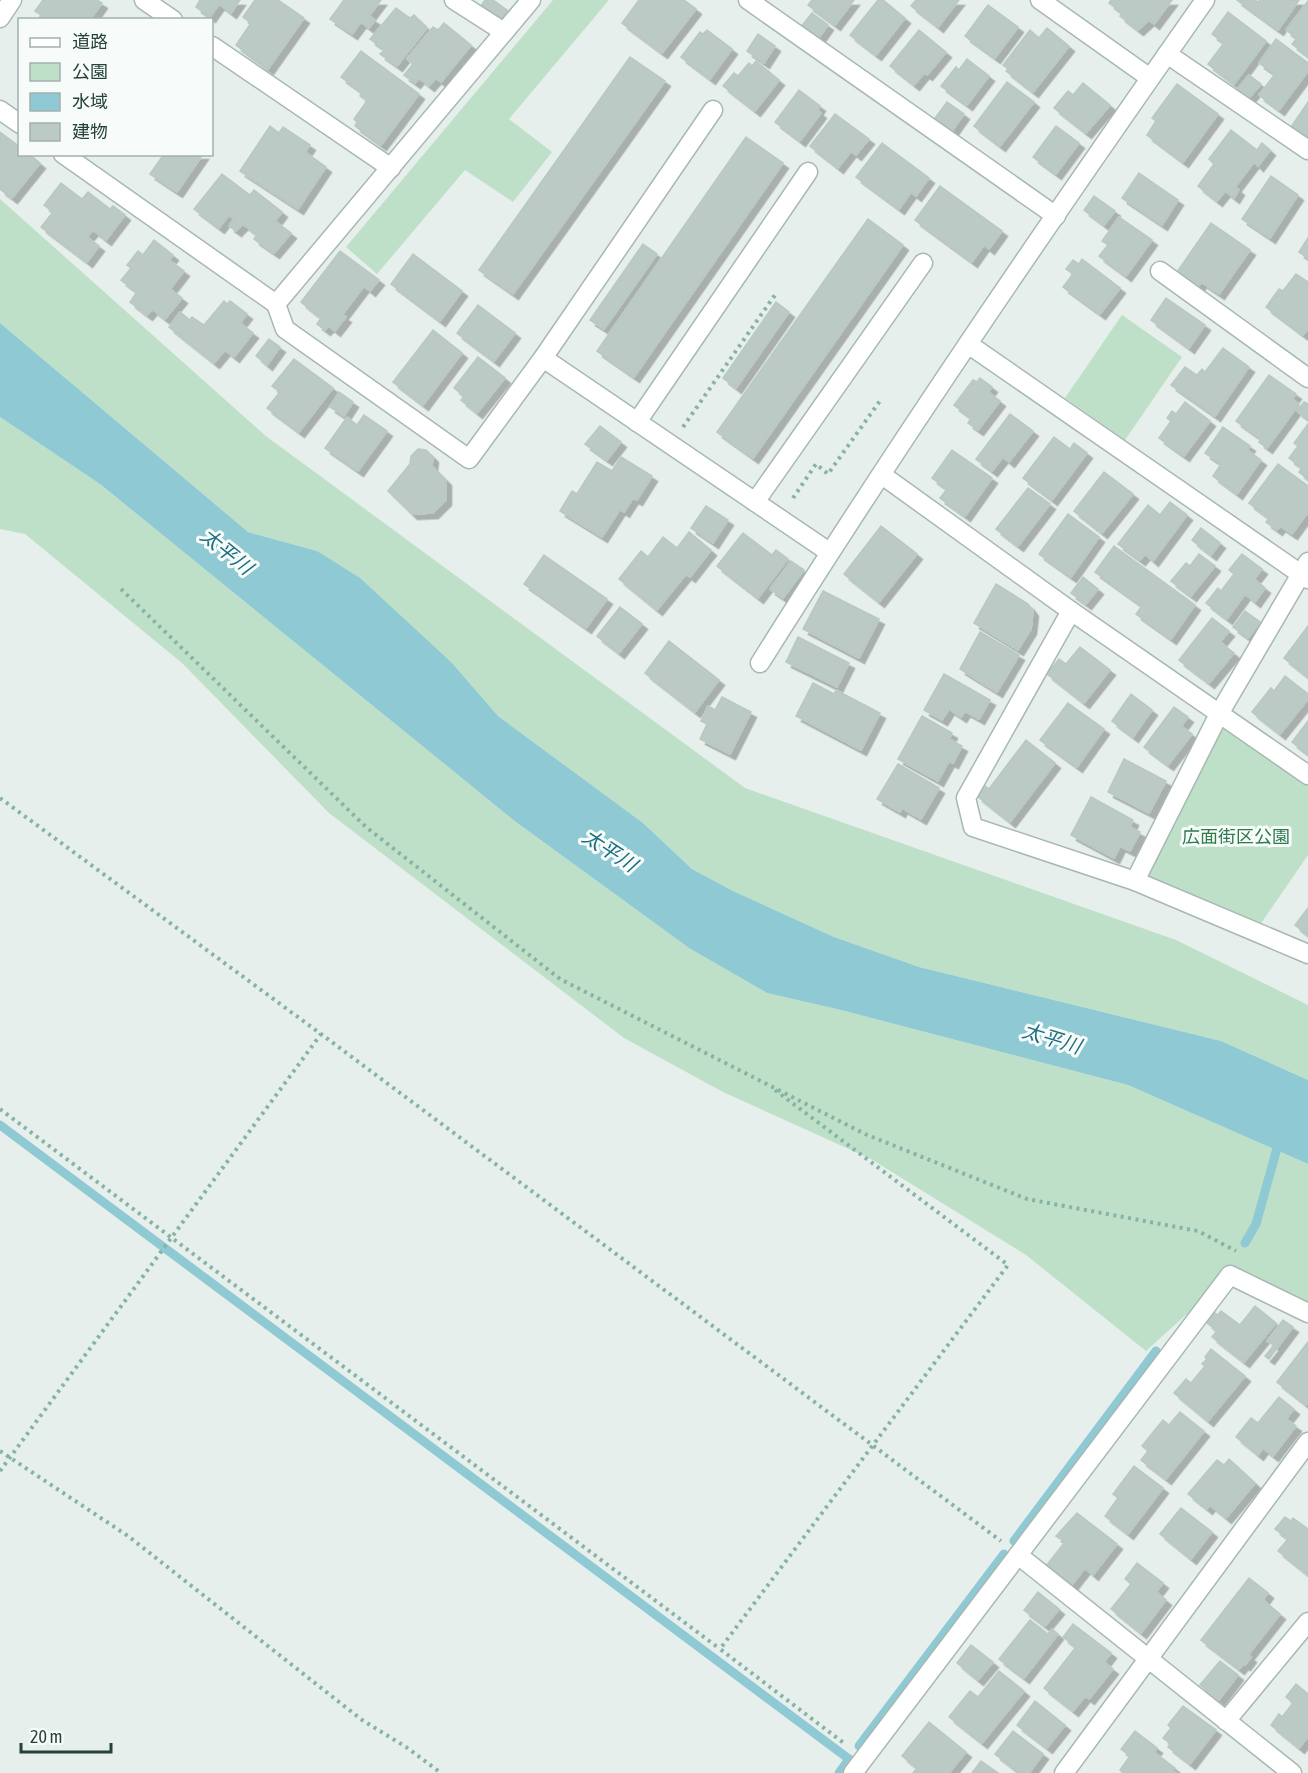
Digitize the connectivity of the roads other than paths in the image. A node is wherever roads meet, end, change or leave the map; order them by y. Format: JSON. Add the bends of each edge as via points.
{"nodes":[{"id":1,"x":12,"y":0,"type":"edge"},
{"id":2,"x":144,"y":0,"type":"edge"},
{"id":3,"x":454,"y":0,"type":"edge"},
{"id":4,"x":531,"y":0,"type":"edge"},
{"id":5,"x":748,"y":0,"type":"edge"},
{"id":6,"x":1040,"y":0,"type":"edge"},
{"id":7,"x":1205,"y":0,"type":"edge"},
{"id":8,"x":0,"y":18,"type":"edge"},
{"id":9,"x":169,"y":18,"type":"edge"},
{"id":10,"x":504,"y":32,"type":"junction"},
{"id":11,"x":213,"y":47,"type":"edge"},
{"id":12,"x":1167,"y":54,"type":"junction"},
{"id":13,"x":1150,"y":78,"type":"junction"},
{"id":14,"x":0,"y":110,"type":"edge"},
{"id":15,"x":712,"y":110,"type":"dead end"},
{"id":16,"x":18,"y":123,"type":"edge"},
{"id":17,"x":1308,"y":150,"type":"edge"},
{"id":18,"x":66,"y":156,"type":"edge"},
{"id":19,"x":391,"y":168,"type":"junction"},
{"id":20,"x":808,"y":172,"type":"dead end"},
{"id":21,"x":1056,"y":216,"type":"junction"},
{"id":22,"x":923,"y":263,"type":"dead end"},
{"id":23,"x":1160,"y":271,"type":"dead end"},
{"id":24,"x":276,"y":304,"type":"junction"},
{"id":25,"x":968,"y":344,"type":"junction"},
{"id":26,"x":543,"y":358,"type":"junction"},
{"id":27,"x":1308,"y":378,"type":"edge"},
{"id":28,"x":637,"y":422,"type":"junction"},
{"id":29,"x":882,"y":475,"type":"junction"},
{"id":30,"x":755,"y":502,"type":"junction"},
{"id":31,"x":829,"y":552,"type":"junction"},
{"id":32,"x":1306,"y":572,"type":"edge"},
{"id":33,"x":1071,"y":611,"type":"junction"},
{"id":34,"x":760,"y":663,"type":"dead end"},
{"id":35,"x":1219,"y":714,"type":"junction"},
{"id":36,"x":1308,"y":775,"type":"edge"},
{"id":37,"x":1135,"y":882,"type":"junction"},
{"id":38,"x":1308,"y":954,"type":"edge"},
{"id":39,"x":1308,"y":1313,"type":"edge"},
{"id":40,"x":1308,"y":1442,"type":"edge"},
{"id":41,"x":1018,"y":1555,"type":"junction"},
{"id":42,"x":1308,"y":1622,"type":"edge"},
{"id":43,"x":1147,"y":1658,"type":"junction"},
{"id":44,"x":1226,"y":1720,"type":"junction"},
{"id":45,"x":856,"y":1769,"type":"edge"},
{"id":46,"x":1064,"y":1773,"type":"edge"},
{"id":47,"x":1292,"y":1773,"type":"edge"}],
"edges":[{"from":1,"to":8,"type":"street"},
{"from":2,"to":9,"type":"street"},
{"from":3,"to":10,"type":"street"},
{"from":4,"to":10,"type":"street"},
{"from":5,"to":21,"type":"street"},
{"from":6,"to":13,"type":"street"},
{"from":7,"to":12,"type":"street"},
{"from":10,"to":19,"type":"street"},
{"from":11,"to":19,"type":"street"},
{"from":12,"to":13,"type":"street"},
{"from":12,"to":17,"type":"street"},
{"from":13,"to":21,"type":"street"},
{"from":14,"to":16,"type":"street"},
{"from":15,"to":26,"type":"street"},
{"from":18,"to":24,"type":"street"},
{"from":19,"to":24,"type":"street"},
{"from":20,"to":28,"type":"street"},
{"from":21,"to":25,"type":"street"},
{"from":22,"to":30,"type":"street"},
{"from":23,"to":27,"type":"street"},
{"from":24,"to":26,"type":"street","via":[[285,329],[469,459]]},
{"from":25,"to":29,"type":"street"},
{"from":25,"to":32,"type":"street"},
{"from":26,"to":28,"type":"street"},
{"from":28,"to":30,"type":"street"},
{"from":29,"to":31,"type":"street"},
{"from":29,"to":33,"type":"street"},
{"from":30,"to":31,"type":"street"},
{"from":31,"to":34,"type":"street"},
{"from":32,"to":35,"type":"street"},
{"from":33,"to":35,"type":"street"},
{"from":33,"to":37,"type":"street","via":[[966,798],[973,827]]},
{"from":35,"to":36,"type":"street"},
{"from":35,"to":37,"type":"street"},
{"from":37,"to":38,"type":"street"},
{"from":39,"to":41,"type":"street","via":[[1230,1275]]},
{"from":40,"to":43,"type":"street"},
{"from":41,"to":43,"type":"street"},
{"from":41,"to":45,"type":"street"},
{"from":42,"to":44,"type":"street"},
{"from":43,"to":44,"type":"street"},
{"from":43,"to":46,"type":"street"},
{"from":44,"to":47,"type":"street"}]}
